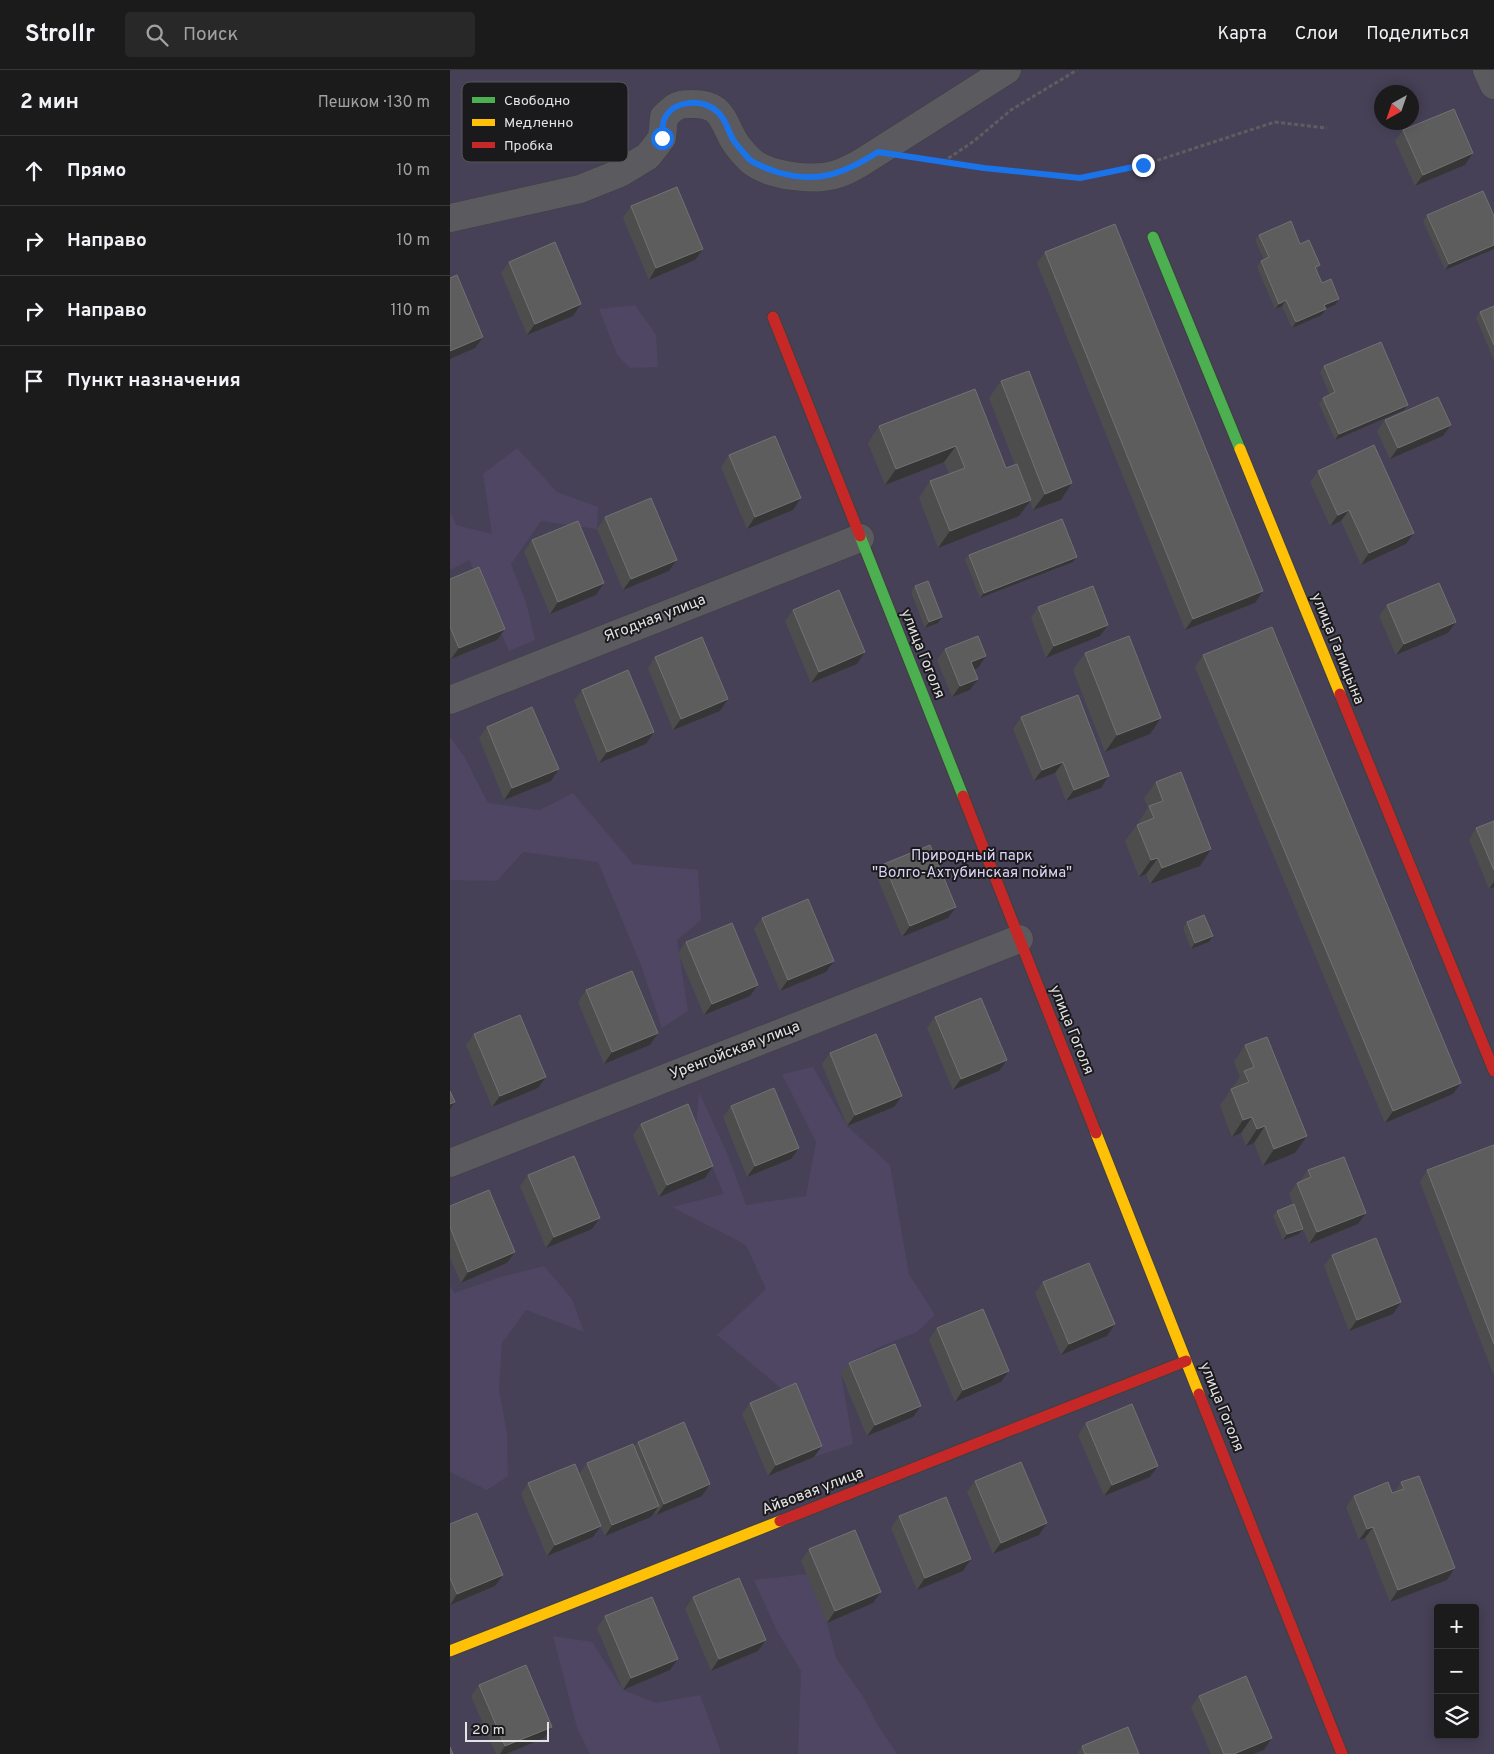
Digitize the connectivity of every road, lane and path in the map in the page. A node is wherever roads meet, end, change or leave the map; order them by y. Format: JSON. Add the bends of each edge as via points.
{"nodes":[{"id":1,"x":1007,"y":70,"type":"edge"},
{"id":2,"x":1077,"y":70,"type":"edge"},
{"id":3,"x":1487,"y":70,"type":"edge"},
{"id":4,"x":1494,"y":85,"type":"edge"},
{"id":5,"x":1327,"y":128,"type":"dead end"},
{"id":6,"x":878,"y":152,"type":"junction"},
{"id":7,"x":943,"y":162,"type":"junction"},
{"id":8,"x":450,"y":218,"type":"edge"},
{"id":9,"x":1153,"y":237,"type":"dead end"},
{"id":10,"x":773,"y":317,"type":"dead end"},
{"id":11,"x":860,"y":538,"type":"junction"},
{"id":12,"x":450,"y":700,"type":"edge"},
{"id":13,"x":1019,"y":939,"type":"junction"},
{"id":14,"x":1494,"y":1072,"type":"edge"},
{"id":15,"x":450,"y":1163,"type":"edge"},
{"id":16,"x":1186,"y":1361,"type":"junction"},
{"id":17,"x":450,"y":1651,"type":"edge"},
{"id":18,"x":1342,"y":1754,"type":"edge"}],
"edges":[{"from":1,"to":6,"type":"street"},
{"from":2,"to":7,"type":"path","via":[[1010,110]]},
{"from":3,"to":4,"type":"street"},
{"from":5,"to":7,"type":"path","via":[[1275,122],[1143,165],[1080,178]]},
{"from":6,"to":7,"type":"path"},
{"from":6,"to":8,"type":"street","via":[[834,175],[813,178],[787,175],[751,160],[714,109],[704,103],[679,104],[664,117],[662,138],[648,156],[620,173],[580,189]]},
{"from":9,"to":14,"type":"street","name":"улица Галицына"},
{"from":10,"to":11,"type":"street","name":"улица Гоголя"},
{"from":11,"to":12,"type":"street","name":"Ягодная улица"},
{"from":11,"to":13,"type":"street","name":"улица Гоголя"},
{"from":13,"to":15,"type":"street","name":"Уренгойская улица"},
{"from":13,"to":16,"type":"street","name":"улица Гоголя"},
{"from":16,"to":17,"type":"street","name":"Айвовая улица"},
{"from":16,"to":18,"type":"street","name":"улица Гоголя"}]}
